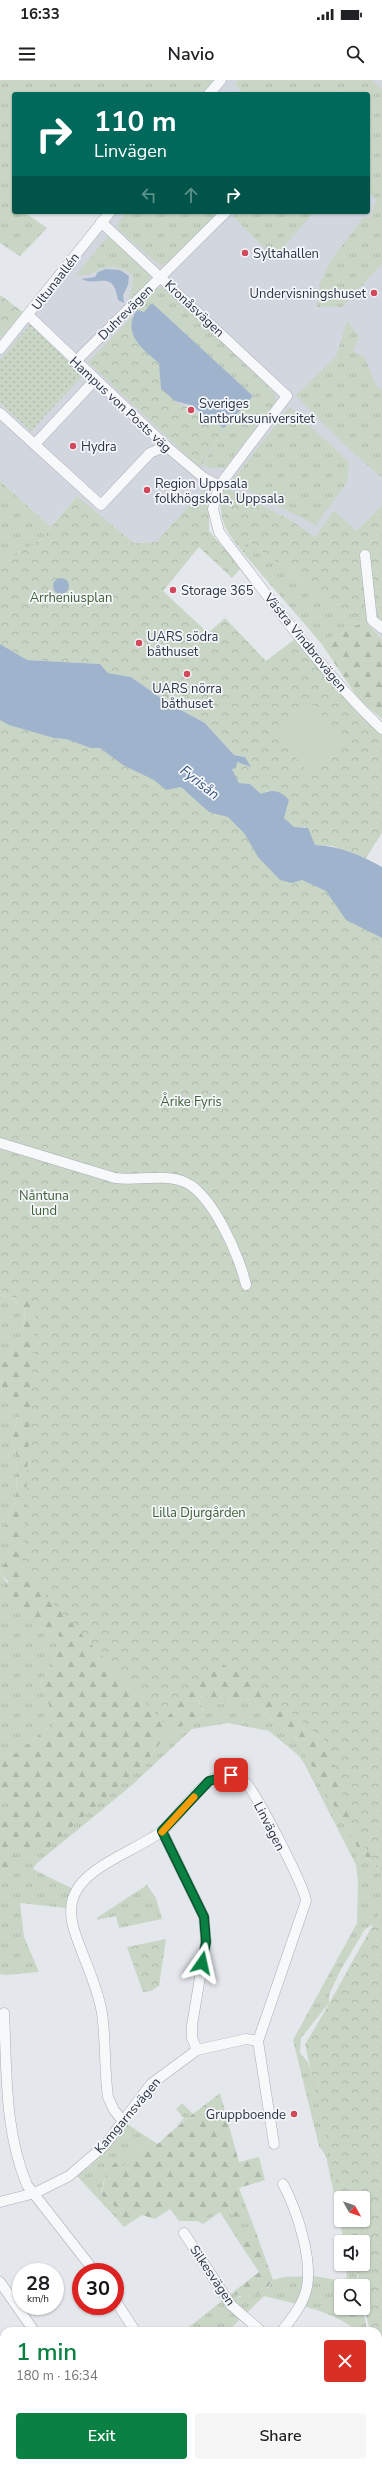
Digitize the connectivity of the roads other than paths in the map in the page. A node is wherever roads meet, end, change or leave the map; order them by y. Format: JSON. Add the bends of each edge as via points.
{"nodes":[{"id":1,"x":220,"y":80,"type":"edge"},
{"id":2,"x":211,"y":92,"type":"edge"},
{"id":3,"x":108,"y":214,"type":"edge"},
{"id":4,"x":224,"y":214,"type":"edge"},
{"id":5,"x":101,"y":222,"type":"junction"},
{"id":6,"x":161,"y":277,"type":"junction"},
{"id":7,"x":28,"y":315,"type":"junction"},
{"id":8,"x":0,"y":348,"type":"edge"},
{"id":9,"x":75,"y":362,"type":"junction"},
{"id":10,"x":95,"y":380,"type":"junction"},
{"id":11,"x":0,"y":413,"type":"edge"},
{"id":12,"x":35,"y":444,"type":"junction"},
{"id":13,"x":166,"y":446,"type":"junction"},
{"id":14,"x":219,"y":486,"type":"junction"},
{"id":15,"x":365,"y":555,"type":"dead end"},
{"id":16,"x":382,"y":628,"type":"edge"},
{"id":17,"x":382,"y":728,"type":"edge"},
{"id":18,"x":0,"y":1143,"type":"edge"},
{"id":19,"x":246,"y":1285,"type":"dead end"},
{"id":20,"x":162,"y":1831,"type":"junction"},
{"id":21,"x":4,"y":2012,"type":"dead end"},
{"id":22,"x":258,"y":2041,"type":"junction"},
{"id":23,"x":197,"y":2050,"type":"junction"},
{"id":24,"x":122,"y":2120,"type":"junction"},
{"id":25,"x":274,"y":2144,"type":"dead end"},
{"id":26,"x":283,"y":2184,"type":"dead end"},
{"id":27,"x":36,"y":2193,"type":"junction"},
{"id":28,"x":0,"y":2202,"type":"edge"},
{"id":29,"x":184,"y":2233,"type":"dead end"},
{"id":30,"x":88,"y":2263,"type":"edge"},
{"id":31,"x":0,"y":2282,"type":"edge"},
{"id":32,"x":124,"y":2314,"type":"edge"},
{"id":33,"x":31,"y":2327,"type":"edge"},
{"id":34,"x":132,"y":2327,"type":"edge"},
{"id":35,"x":256,"y":2327,"type":"edge"},
{"id":36,"x":285,"y":2327,"type":"edge"}],
"edges":[{"from":1,"to":2,"type":"street"},
{"from":3,"to":5,"type":"street","name":"Ultunaallén"},
{"from":4,"to":6,"type":"street","name":"Duhrevägen"},
{"from":5,"to":6,"type":"street","name":"Kronåsvägen"},
{"from":5,"to":7,"type":"street","name":"Ultunaallén"},
{"from":6,"to":9,"type":"street","name":"Duhrevägen"},
{"from":6,"to":14,"type":"street","name":"Kronåsvägen","via":[[288,396]]},
{"from":7,"to":8,"type":"street","name":"Ultunaallén"},
{"from":7,"to":9,"type":"street","name":"Hampus von Posts väg"},
{"from":9,"to":10,"type":"street","name":"Hampus von Posts väg"},
{"from":10,"to":12,"type":"street"},
{"from":10,"to":13,"type":"street","name":"Hampus von Posts väg"},
{"from":11,"to":12,"type":"street"},
{"from":12,"to":13,"type":"street","via":[[101,505],[150,453]]},
{"from":13,"to":14,"type":"street","name":"Hampus von Posts väg","via":[[204,478]]},
{"from":14,"to":17,"type":"street","name":"Västra Vindbrovägen","via":[[213,509],[219,532],[293,628],[363,711]]},
{"from":15,"to":16,"type":"street","via":[[372,620]]},
{"from":18,"to":19,"type":"street","via":[[115,1178],[168,1178],[183,1181],[198,1193],[224,1226],[241,1263]]},
{"from":20,"to":22,"type":"street","name":"Linvägen","via":[[209,1781],[228,1774],[242,1778],[255,1796],[304,1892],[305,1909]]},
{"from":20,"to":23,"type":"street","via":[[204,1917],[206,1942],[192,2025],[192,2038]]},
{"from":20,"to":24,"type":"street","name":"Linvägen","via":[[91,1876],[77,1889],[72,1903],[74,1928],[99,2000],[108,2097]]},
{"from":21,"to":27,"type":"street","via":[[9,2122],[20,2168],[27,2185]]},
{"from":22,"to":23,"type":"street","name":"Kamgarnsvägen","via":[[246,2039]]},
{"from":22,"to":25,"type":"street","name":"Linvägen"},
{"from":23,"to":24,"type":"street","name":"Kamgarnsvägen","via":[[155,2080]]},
{"from":24,"to":27,"type":"street","name":"Kamgarnsvägen","via":[[105,2144],[88,2161],[69,2176]]},
{"from":26,"to":36,"type":"street","via":[[290,2199],[309,2272],[302,2301]]},
{"from":27,"to":28,"type":"street","name":"Kamgarnsvägen"},
{"from":27,"to":30,"type":"street"},
{"from":29,"to":35,"type":"street","name":"Silkesvägen","via":[[231,2305]]},
{"from":31,"to":33,"type":"street"},
{"from":32,"to":34,"type":"street"}]}
